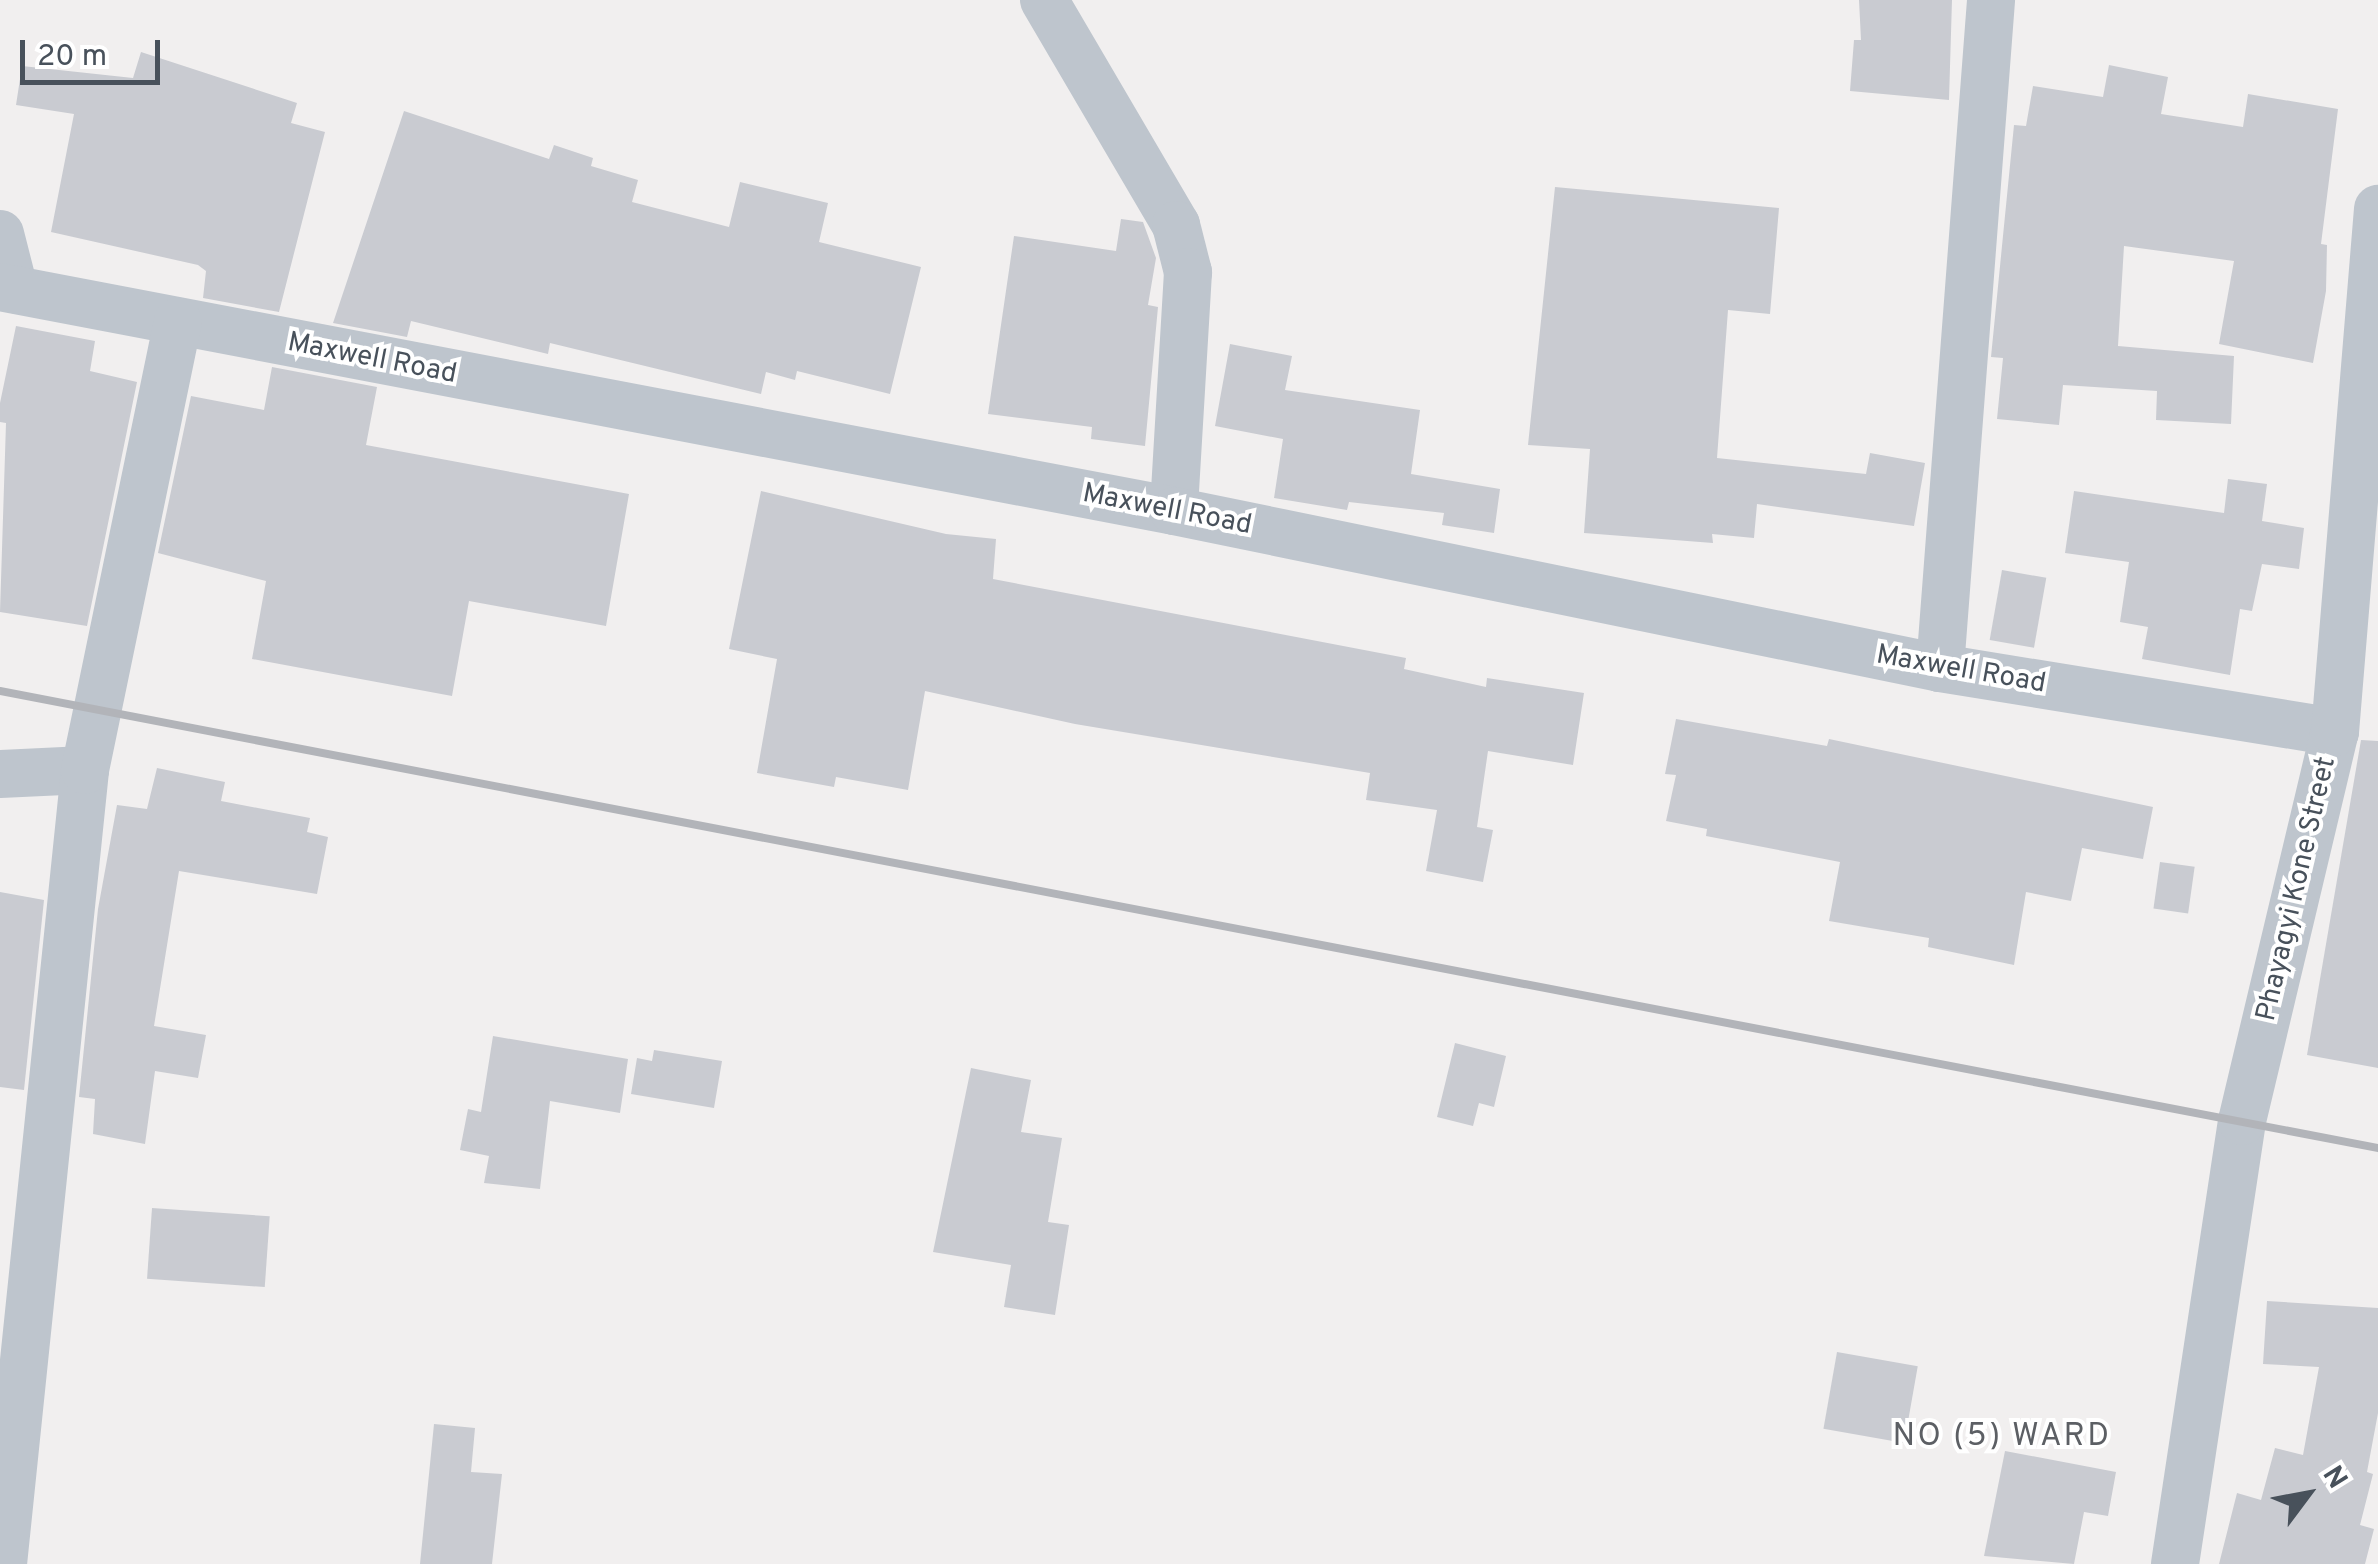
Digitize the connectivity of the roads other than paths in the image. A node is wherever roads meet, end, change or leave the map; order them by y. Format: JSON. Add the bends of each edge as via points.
{"nodes":[{"id":1,"x":1044,"y":0,"type":"edge"},
{"id":2,"x":1991,"y":0,"type":"edge"},
{"id":3,"x":2378,"y":209,"type":"edge"},
{"id":4,"x":0,"y":234,"type":"edge"},
{"id":5,"x":7,"y":288,"type":"edge"},
{"id":6,"x":178,"y":322,"type":"junction"},
{"id":7,"x":1174,"y":511,"type":"junction"},
{"id":8,"x":1940,"y":668,"type":"junction"},
{"id":9,"x":2335,"y":732,"type":"junction"},
{"id":10,"x":84,"y":770,"type":"junction"},
{"id":11,"x":0,"y":774,"type":"edge"},
{"id":12,"x":3,"y":1564,"type":"edge"},
{"id":13,"x":2176,"y":1564,"type":"edge"}],
"edges":[{"from":1,"to":7,"type":"street","via":[[1176,225],[1188,272]]},
{"from":2,"to":8,"type":"street"},
{"from":3,"to":9,"type":"street","name":"Phayagyi Kone Street"},
{"from":4,"to":5,"type":"street"},
{"from":5,"to":6,"type":"street","name":"Maxwell Road"},
{"from":6,"to":7,"type":"street","name":"Maxwell Road"},
{"from":6,"to":10,"type":"street"},
{"from":7,"to":8,"type":"street","name":"Maxwell Road"},
{"from":8,"to":9,"type":"street","name":"Maxwell Road"},
{"from":9,"to":13,"type":"street","name":"Phayagyi Kone Street","via":[[2242,1121]]},
{"from":10,"to":11,"type":"street"},
{"from":10,"to":12,"type":"street"}]}
